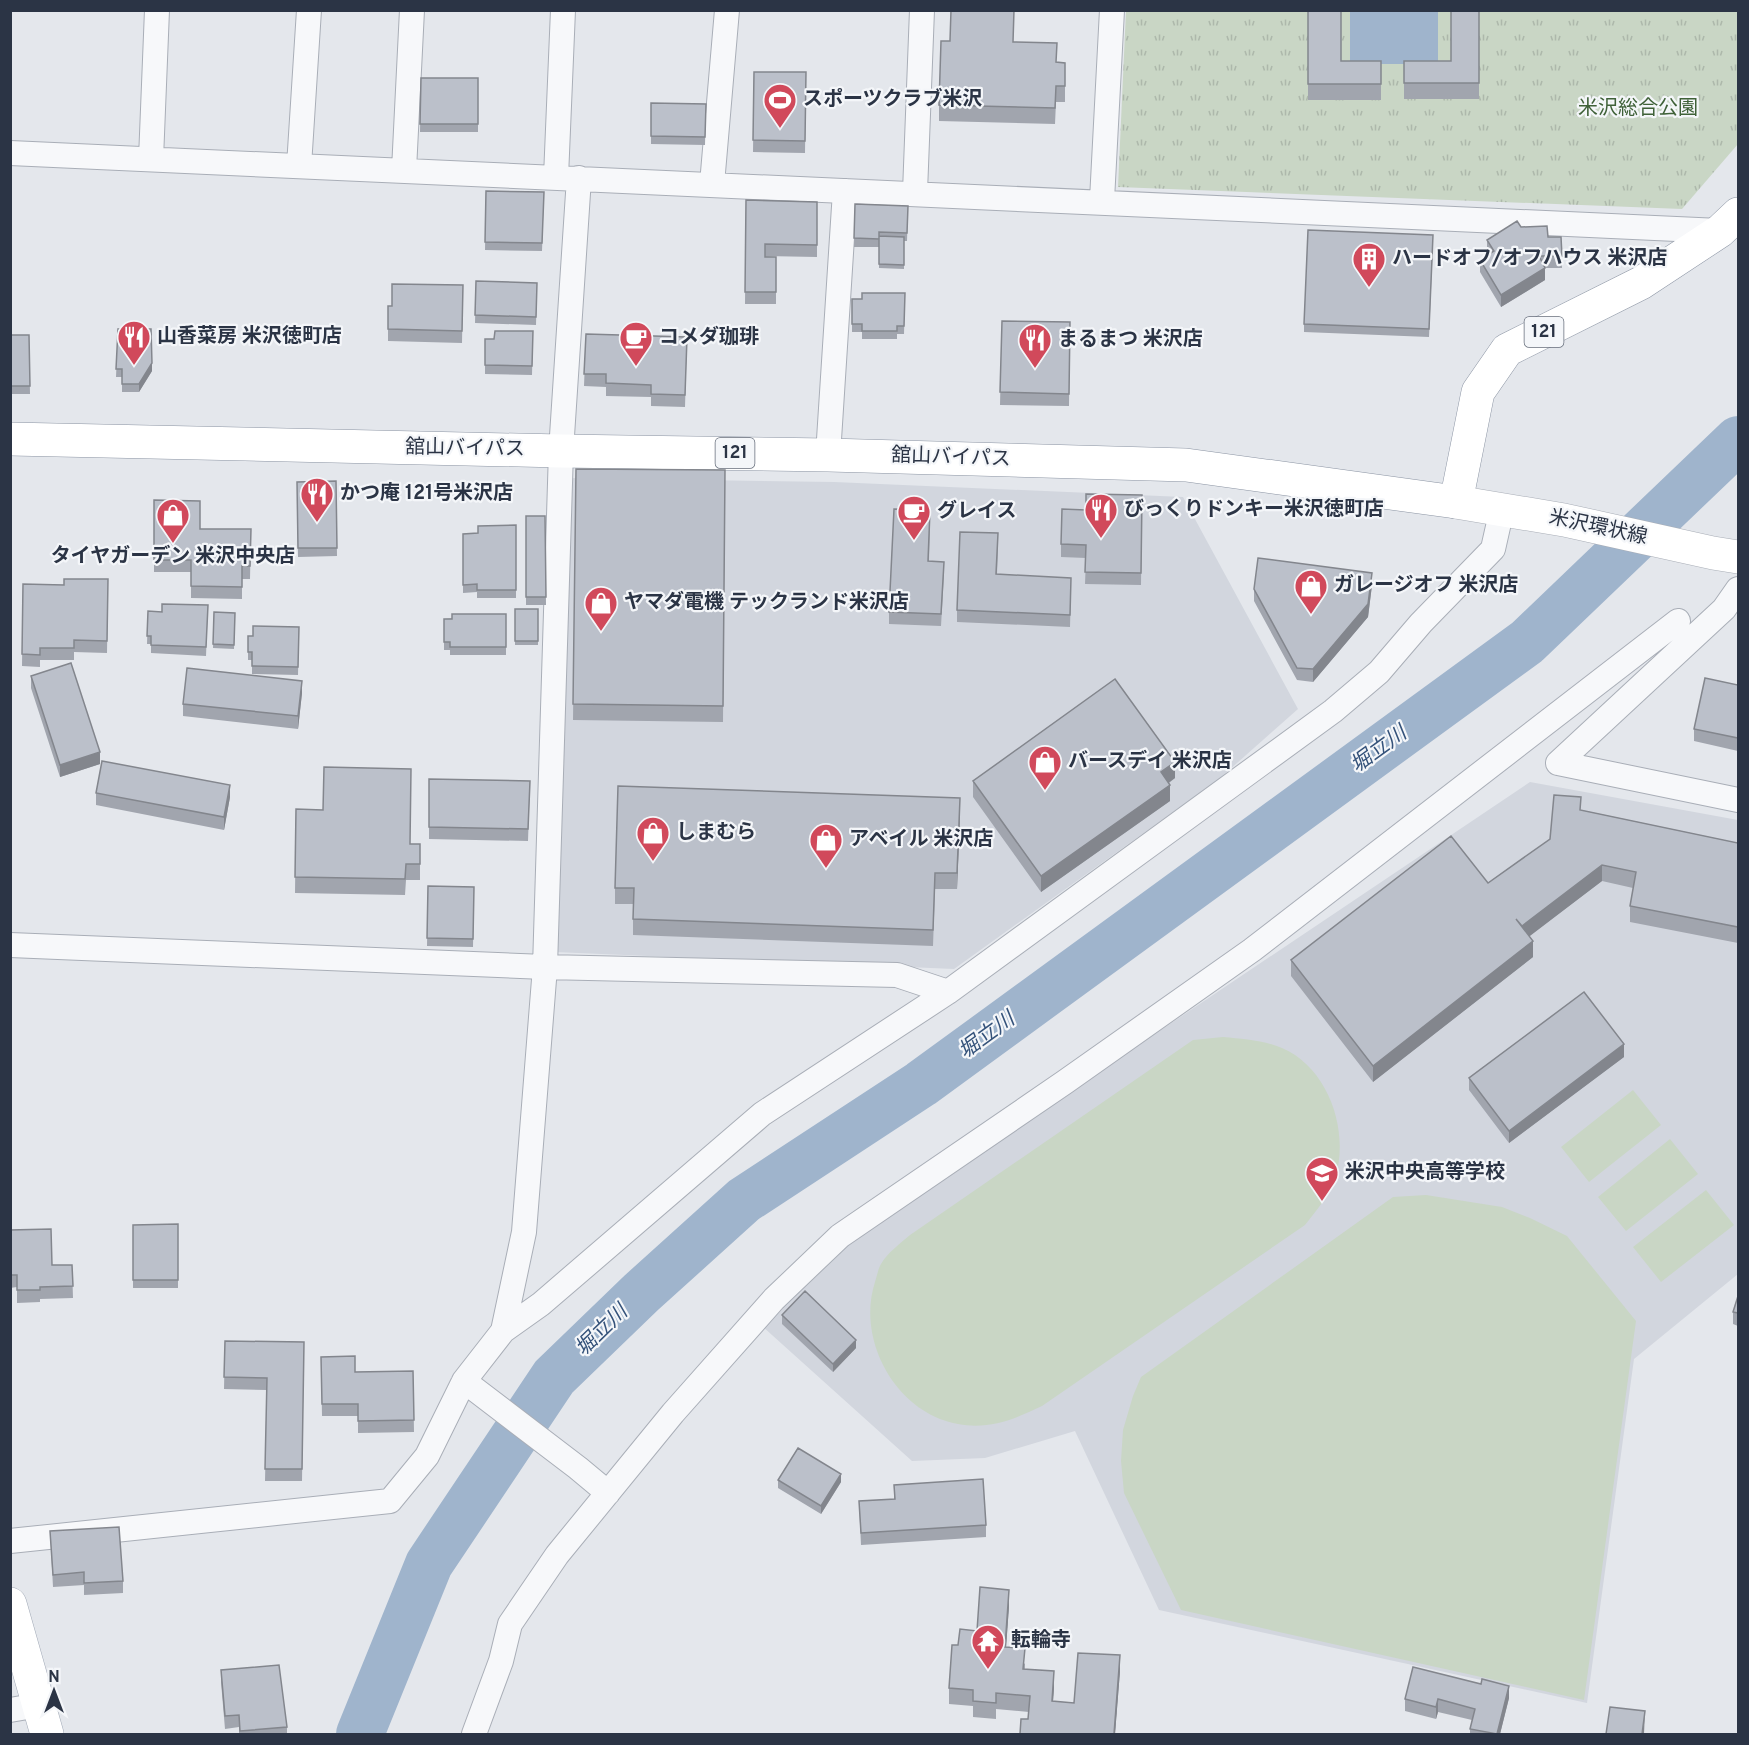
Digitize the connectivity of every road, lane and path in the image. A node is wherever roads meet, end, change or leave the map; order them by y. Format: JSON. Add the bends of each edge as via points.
{"nodes":[{"id":1,"x":157,"y":10,"type":"edge"},
{"id":2,"x":309,"y":10,"type":"edge"},
{"id":3,"x":412,"y":10,"type":"edge"},
{"id":4,"x":563,"y":10,"type":"edge"},
{"id":5,"x":727,"y":10,"type":"edge"},
{"id":6,"x":922,"y":10,"type":"edge"},
{"id":7,"x":1112,"y":10,"type":"edge"},
{"id":8,"x":10,"y":153,"type":"edge"},
{"id":9,"x":151,"y":159,"type":"junction"},
{"id":10,"x":300,"y":166,"type":"junction"},
{"id":11,"x":404,"y":170,"type":"junction"},
{"id":12,"x":568,"y":177,"type":"junction"},
{"id":13,"x":712,"y":184,"type":"junction"},
{"id":14,"x":845,"y":191,"type":"junction"},
{"id":15,"x":915,"y":192,"type":"junction"},
{"id":16,"x":1102,"y":200,"type":"junction"},
{"id":17,"x":1729,"y":222,"type":"edge"},
{"id":18,"x":10,"y":439,"type":"edge"},
{"id":19,"x":561,"y":451,"type":"junction"},
{"id":20,"x":828,"y":455,"type":"junction"},
{"id":21,"x":1456,"y":502,"type":"junction"},
{"id":22,"x":1502,"y":509,"type":"junction"},
{"id":23,"x":1726,"y":555,"type":"edge"},
{"id":24,"x":1738,"y":589,"type":"edge"},
{"id":25,"x":1678,"y":621,"type":"dead end"},
{"id":26,"x":1738,"y":800,"type":"edge"},
{"id":27,"x":10,"y":945,"type":"edge"},
{"id":28,"x":545,"y":967,"type":"junction"},
{"id":29,"x":948,"y":992,"type":"junction"},
{"id":30,"x":503,"y":1331,"type":"junction"},
{"id":31,"x":470,"y":1385,"type":"junction"},
{"id":32,"x":608,"y":1493,"type":"junction"},
{"id":33,"x":10,"y":1541,"type":"edge"},
{"id":34,"x":10,"y":1604,"type":"edge"},
{"id":35,"x":32,"y":1717,"type":"edge"},
{"id":36,"x":474,"y":1734,"type":"edge"}],
"edges":[{"from":1,"to":9,"type":"street"},
{"from":2,"to":10,"type":"street"},
{"from":3,"to":11,"type":"street"},
{"from":4,"to":12,"type":"street"},
{"from":5,"to":13,"type":"street"},
{"from":6,"to":15,"type":"street"},
{"from":7,"to":16,"type":"street"},
{"from":8,"to":9,"type":"street"},
{"from":9,"to":10,"type":"street"},
{"from":10,"to":11,"type":"street"},
{"from":11,"to":12,"type":"street"},
{"from":12,"to":13,"type":"street"},
{"from":12,"to":19,"type":"street"},
{"from":13,"to":14,"type":"street"},
{"from":14,"to":15,"type":"street"},
{"from":14,"to":20,"type":"street"},
{"from":15,"to":16,"type":"street"},
{"from":16,"to":17,"type":"street"},
{"from":17,"to":21,"type":"main road","number":"121","via":[[1641,283],[1507,350],[1478,392]]},
{"from":18,"to":19,"type":"main road","name":"舘山バイパス","number":"121"},
{"from":19,"to":20,"type":"main road","name":"舘山バイパス","number":"121"},
{"from":19,"to":28,"type":"street"},
{"from":20,"to":21,"type":"main road","name":"舘山バイパス","number":"121","via":[[1186,465]]},
{"from":21,"to":22,"type":"main road","name":"米沢環状線"},
{"from":22,"to":23,"type":"main road","name":"米沢環状線"},
{"from":22,"to":29,"type":"street","via":[[1493,549],[1379,672],[1307,731]]},
{"from":24,"to":26,"type":"street","via":[[1725,609],[1558,762]]},
{"from":25,"to":32,"type":"street","via":[[1252,950],[840,1236],[774,1299]]},
{"from":27,"to":28,"type":"street"},
{"from":28,"to":29,"type":"street","via":[[897,975]]},
{"from":28,"to":30,"type":"street","via":[[524,1232]]},
{"from":29,"to":30,"type":"street","via":[[762,1114],[541,1304]]},
{"from":30,"to":31,"type":"street"},
{"from":31,"to":32,"type":"street"},
{"from":31,"to":33,"type":"street","via":[[428,1456],[390,1501]]},
{"from":32,"to":36,"type":"street","via":[[557,1555],[510,1624]]},
{"from":34,"to":35,"type":"main road"}]}
